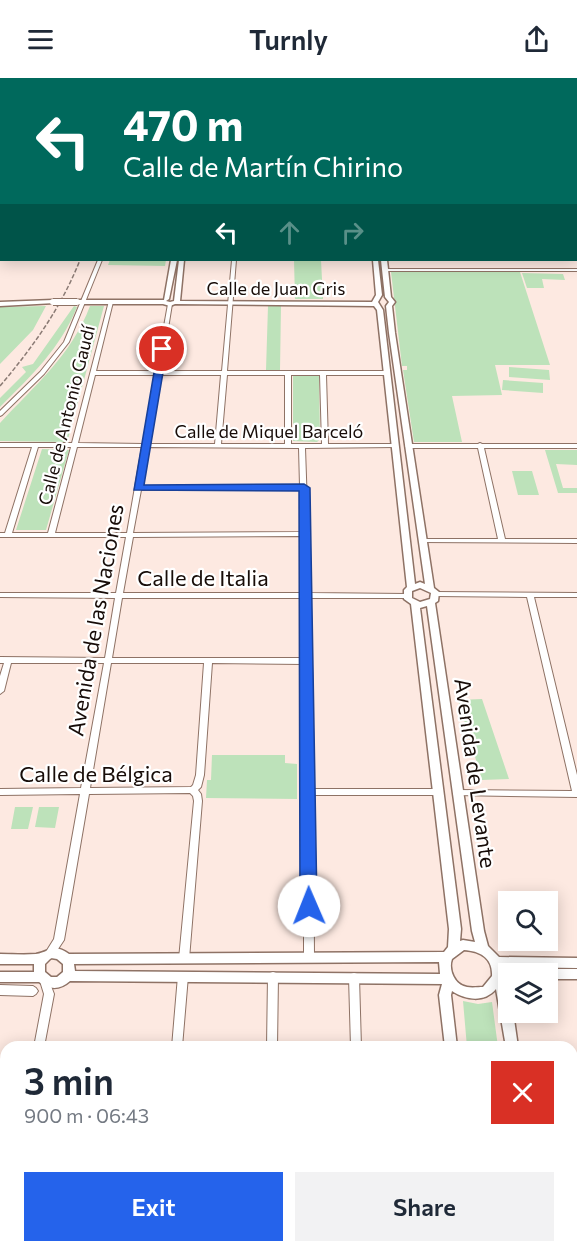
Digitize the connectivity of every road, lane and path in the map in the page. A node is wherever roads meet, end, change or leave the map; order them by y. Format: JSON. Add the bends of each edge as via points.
{"nodes":[{"id":1,"x":100,"y":261,"type":"edge"},
{"id":2,"x":174,"y":261,"type":"edge"},
{"id":3,"x":182,"y":261,"type":"edge"},
{"id":4,"x":234,"y":261,"type":"edge"},
{"id":5,"x":376,"y":261,"type":"edge"},
{"id":6,"x":384,"y":261,"type":"edge"},
{"id":7,"x":385,"y":270,"type":"junction"},
{"id":8,"x":577,"y":270,"type":"edge"},
{"id":9,"x":172,"y":301,"type":"junction"},
{"id":10,"x":0,"y":302,"type":"edge"},
{"id":11,"x":80,"y":302,"type":"junction"},
{"id":12,"x":111,"y":302,"type":"junction"},
{"id":13,"x":230,"y":302,"type":"junction"},
{"id":14,"x":377,"y":302,"type":"junction"},
{"id":15,"x":389,"y":302,"type":"junction"},
{"id":16,"x":92,"y":373,"type":"junction"},
{"id":17,"x":158,"y":373,"type":"junction"},
{"id":18,"x":224,"y":373,"type":"junction"},
{"id":19,"x":288,"y":373,"type":"junction"},
{"id":20,"x":323,"y":373,"type":"junction"},
{"id":21,"x":386,"y":373,"type":"junction"},
{"id":22,"x":0,"y":414,"type":"edge"},
{"id":23,"x":0,"y":445,"type":"edge"},
{"id":24,"x":36,"y":445,"type":"junction"},
{"id":25,"x":74,"y":445,"type":"junction"},
{"id":26,"x":146,"y":445,"type":"junction"},
{"id":27,"x":480,"y":445,"type":"junction"},
{"id":28,"x":218,"y":446,"type":"junction"},
{"id":29,"x":288,"y":446,"type":"junction"},
{"id":30,"x":302,"y":446,"type":"junction"},
{"id":31,"x":325,"y":446,"type":"junction"},
{"id":32,"x":394,"y":446,"type":"junction"},
{"id":33,"x":408,"y":446,"type":"junction"},
{"id":34,"x":577,"y":446,"type":"edge"},
{"id":35,"x":138,"y":488,"type":"junction"},
{"id":36,"x":304,"y":488,"type":"junction"},
{"id":37,"x":304,"y":534,"type":"junction"},
{"id":38,"x":4,"y":535,"type":"edge"},
{"id":39,"x":51,"y":535,"type":"junction"},
{"id":40,"x":131,"y":535,"type":"junction"},
{"id":41,"x":422,"y":541,"type":"junction"},
{"id":42,"x":502,"y":541,"type":"junction"},
{"id":43,"x":577,"y":541,"type":"edge"},
{"id":44,"x":409,"y":591,"type":"junction"},
{"id":45,"x":0,"y":594,"type":"edge"},
{"id":46,"x":304,"y":594,"type":"junction"},
{"id":47,"x":530,"y":594,"type":"junction"},
{"id":48,"x":120,"y":595,"type":"junction"},
{"id":49,"x":432,"y":595,"type":"junction"},
{"id":50,"x":577,"y":595,"type":"edge"},
{"id":51,"x":415,"y":604,"type":"junction"},
{"id":52,"x":4,"y":660,"type":"edge"},
{"id":53,"x":208,"y":660,"type":"junction"},
{"id":54,"x":108,"y":661,"type":"junction"},
{"id":55,"x":308,"y":661,"type":"junction"},
{"id":56,"x":0,"y":691,"type":"edge"},
{"id":57,"x":192,"y":790,"type":"junction"},
{"id":58,"x":86,"y":791,"type":"junction"},
{"id":59,"x":0,"y":792,"type":"edge"},
{"id":60,"x":307,"y":792,"type":"junction"},
{"id":61,"x":439,"y":792,"type":"junction"},
{"id":62,"x":457,"y":793,"type":"junction"},
{"id":63,"x":577,"y":793,"type":"edge"},
{"id":64,"x":483,"y":948,"type":"junction"},
{"id":65,"x":63,"y":952,"type":"junction"},
{"id":66,"x":450,"y":953,"type":"junction"},
{"id":67,"x":46,"y":957,"type":"junction"},
{"id":68,"x":309,"y":958,"type":"junction"},
{"id":69,"x":0,"y":959,"type":"edge"},
{"id":70,"x":184,"y":959,"type":"junction"},
{"id":71,"x":497,"y":962,"type":"joint"},
{"id":72,"x":577,"y":963,"type":"edge"},
{"id":73,"x":558,"y":974,"type":"edge"},
{"id":74,"x":577,"y":974,"type":"edge"},
{"id":75,"x":183,"y":976,"type":"junction"},
{"id":76,"x":273,"y":976,"type":"junction"},
{"id":77,"x":0,"y":977,"type":"edge"},
{"id":78,"x":354,"y":977,"type":"junction"},
{"id":79,"x":52,"y":979,"type":"junction"},
{"id":80,"x":448,"y":980,"type":"junction"},
{"id":81,"x":498,"y":980,"type":"edge"},
{"id":82,"x":0,"y":990,"type":"edge"},
{"id":83,"x":33,"y":991,"type":"dead end"},
{"id":84,"x":508,"y":1023,"type":"edge"},
{"id":85,"x":40,"y":1041,"type":"edge"},
{"id":86,"x":178,"y":1041,"type":"edge"},
{"id":87,"x":272,"y":1041,"type":"edge"},
{"id":88,"x":356,"y":1041,"type":"edge"},
{"id":89,"x":450,"y":1041,"type":"edge"},
{"id":90,"x":511,"y":1041,"type":"edge"}],
"edges":[{"from":1,"to":11,"type":"street"},
{"from":2,"to":9,"type":"street"},
{"from":3,"to":9,"type":"street"},
{"from":4,"to":13,"type":"street"},
{"from":5,"to":14,"type":"street"},
{"from":6,"to":7,"type":"street","name":"Avenida de Levante"},
{"from":7,"to":8,"type":"street"},
{"from":7,"to":15,"type":"street","name":"Avenida de Levante"},
{"from":9,"to":12,"type":"street","name":"Calle de Juan Gris"},
{"from":9,"to":13,"type":"street","name":"Calle de Juan Gris"},
{"from":9,"to":17,"type":"street","name":"Avenida de las Naciones"},
{"from":10,"to":11,"type":"street","name":"Calle de Juan Gris","bridge":true},
{"from":11,"to":12,"type":"street","name":"Calle de Juan Gris"},
{"from":11,"to":22,"type":"street","via":[[74,328],[52,361]]},
{"from":12,"to":16,"type":"street","name":"Calle de Antonio Gaudí"},
{"from":13,"to":14,"type":"street","name":"Calle de Juan Gris"},
{"from":13,"to":18,"type":"street"},
{"from":14,"to":15,"type":"street","name":"Calle de Juan Gris"},
{"from":14,"to":21,"type":"street"},
{"from":15,"to":33,"type":"street","name":"Avenida de Levante"},
{"from":16,"to":17,"type":"street"},
{"from":16,"to":25,"type":"street","name":"Calle de Antonio Gaudí"},
{"from":17,"to":18,"type":"street"},
{"from":17,"to":26,"type":"street","name":"Avenida de las Naciones"},
{"from":18,"to":19,"type":"street"},
{"from":18,"to":28,"type":"street"},
{"from":19,"to":20,"type":"street"},
{"from":19,"to":29,"type":"street"},
{"from":20,"to":21,"type":"street"},
{"from":20,"to":31,"type":"street"},
{"from":21,"to":32,"type":"street"},
{"from":23,"to":24,"type":"street","name":"Calle de Miquel Barceló"},
{"from":24,"to":25,"type":"street","name":"Calle de Miquel Barceló"},
{"from":24,"to":38,"type":"street"},
{"from":25,"to":26,"type":"street","name":"Calle de Miquel Barceló"},
{"from":25,"to":39,"type":"street","name":"Calle de Antonio Gaudí"},
{"from":26,"to":28,"type":"street","name":"Calle de Miquel Barceló"},
{"from":26,"to":35,"type":"street","name":"Avenida de las Naciones"},
{"from":27,"to":33,"type":"street"},
{"from":27,"to":34,"type":"street"},
{"from":27,"to":42,"type":"street"},
{"from":28,"to":29,"type":"street","name":"Calle de Miquel Barceló"},
{"from":29,"to":30,"type":"street","name":"Calle de Miquel Barceló"},
{"from":30,"to":31,"type":"street","name":"Calle de Miquel Barceló"},
{"from":30,"to":36,"type":"street"},
{"from":31,"to":32,"type":"street","name":"Calle de Miquel Barceló"},
{"from":32,"to":44,"type":"street","via":[[408,540]]},
{"from":33,"to":41,"type":"street","name":"Avenida de Levante"},
{"from":35,"to":36,"type":"street"},
{"from":35,"to":40,"type":"street","name":"Avenida de las Naciones"},
{"from":36,"to":37,"type":"street"},
{"from":37,"to":40,"type":"street"},
{"from":37,"to":46,"type":"street"},
{"from":38,"to":39,"type":"street"},
{"from":39,"to":40,"type":"street"},
{"from":40,"to":48,"type":"street","name":"Avenida de las Naciones"},
{"from":41,"to":42,"type":"street"},
{"from":41,"to":49,"type":"street","name":"Avenida de Levante"},
{"from":42,"to":43,"type":"street"},
{"from":44,"to":46,"type":"street","name":"Calle de Italia"},
{"from":44,"to":49,"type":"street"},
{"from":44,"to":51,"type":"street"},
{"from":45,"to":48,"type":"street","name":"Calle de Italia"},
{"from":46,"to":48,"type":"street","name":"Calle de Italia"},
{"from":46,"to":55,"type":"street"},
{"from":47,"to":49,"type":"street"},
{"from":47,"to":50,"type":"street"},
{"from":47,"to":63,"type":"street"},
{"from":48,"to":54,"type":"street","name":"Avenida de las Naciones"},
{"from":49,"to":51,"type":"street"},
{"from":49,"to":62,"type":"street","name":"Avenida de Levante"},
{"from":51,"to":61,"type":"street","name":"Avenida de Levante"},
{"from":52,"to":54,"type":"street"},
{"from":52,"to":56,"type":"street"},
{"from":53,"to":54,"type":"street"},
{"from":53,"to":55,"type":"street"},
{"from":53,"to":57,"type":"street","via":[[200,775]]},
{"from":54,"to":58,"type":"street","name":"Avenida de las Naciones"},
{"from":55,"to":60,"type":"street"},
{"from":57,"to":58,"type":"street","name":"Calle de Bélgica"},
{"from":57,"to":70,"type":"street","via":[[198,801]]},
{"from":58,"to":59,"type":"street","name":"Calle de Bélgica"},
{"from":58,"to":65,"type":"street","name":"Avenida de las Naciones"},
{"from":60,"to":61,"type":"street"},
{"from":60,"to":68,"type":"street"},
{"from":61,"to":66,"type":"street","name":"Avenida de Levante","via":[[455,929]]},
{"from":62,"to":63,"type":"street"},
{"from":62,"to":64,"type":"street","name":"Avenida de Levante"},
{"from":64,"to":66,"type":"street","via":[[463,945]]},
{"from":64,"to":71,"type":"street"},
{"from":65,"to":67,"type":"street"},
{"from":65,"to":70,"type":"street"},
{"from":65,"to":79,"type":"street","via":[[69,970]]},
{"from":66,"to":68,"type":"street"},
{"from":66,"to":80,"type":"street","via":[[444,968]]},
{"from":67,"to":69,"type":"street"},
{"from":67,"to":79,"type":"street","via":[[39,965]]},
{"from":68,"to":70,"type":"street"},
{"from":71,"to":72,"type":"street"},
{"from":73,"to":74,"type":"street"},
{"from":75,"to":76,"type":"street"},
{"from":75,"to":79,"type":"street"},
{"from":75,"to":86,"type":"street"},
{"from":76,"to":78,"type":"street"},
{"from":76,"to":87,"type":"street"},
{"from":77,"to":79,"type":"street"},
{"from":78,"to":80,"type":"street"},
{"from":78,"to":88,"type":"street"},
{"from":79,"to":85,"type":"street"},
{"from":80,"to":81,"type":"street","via":[[459,990],[480,993]]},
{"from":80,"to":89,"type":"street","via":[[445,995]]},
{"from":82,"to":83,"type":"street"},
{"from":84,"to":90,"type":"street"}]}
